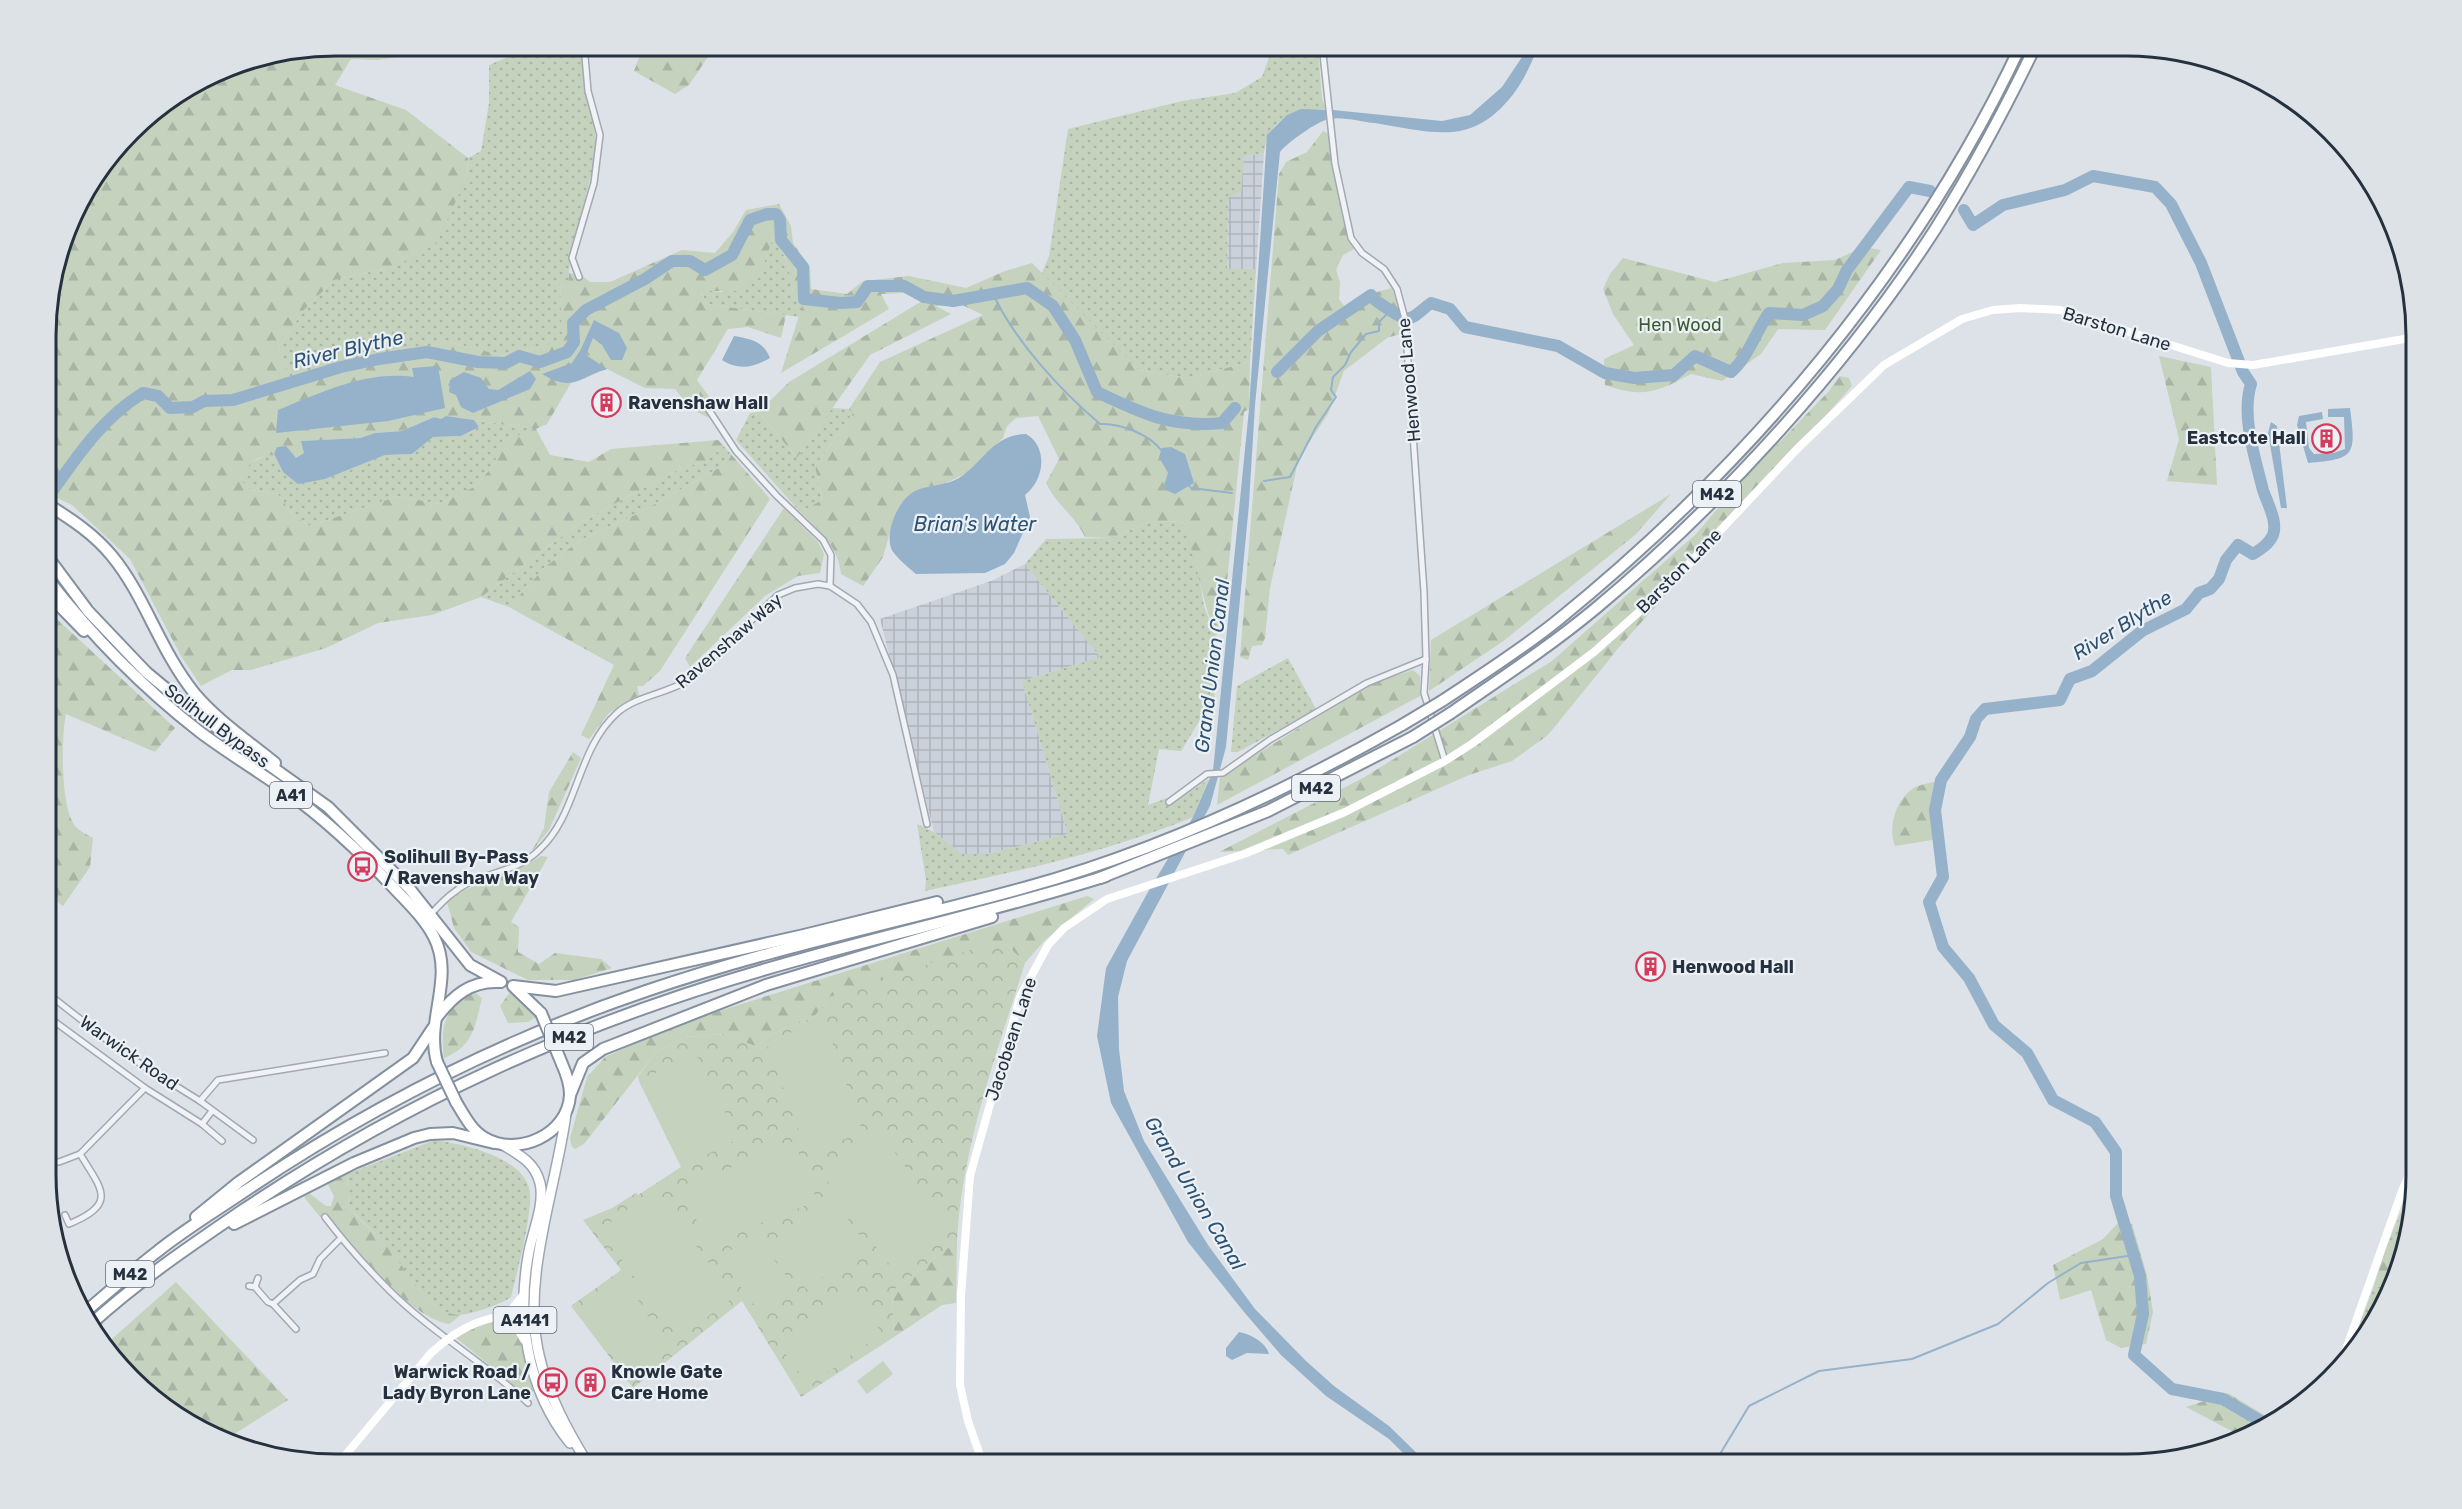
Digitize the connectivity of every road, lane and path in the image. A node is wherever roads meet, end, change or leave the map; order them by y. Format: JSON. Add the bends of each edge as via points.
{"nodes":[{"id":1,"x":585,"y":56,"type":"edge"},
{"id":2,"x":1323,"y":56,"type":"edge"},
{"id":3,"x":2015,"y":56,"type":"edge"},
{"id":4,"x":2030,"y":56,"type":"edge"},
{"id":5,"x":579,"y":277,"type":"dead end"},
{"id":6,"x":2406,"y":339,"type":"edge"},
{"id":7,"x":709,"y":410,"type":"dead end"},
{"id":8,"x":56,"y":510,"type":"edge"},
{"id":9,"x":56,"y":568,"type":"edge"},
{"id":10,"x":830,"y":586,"type":"junction"},
{"id":11,"x":56,"y":589,"type":"edge"},
{"id":12,"x":56,"y":603,"type":"edge"},
{"id":13,"x":109,"y":652,"type":"junction"},
{"id":14,"x":1426,"y":659,"type":"junction"},
{"id":15,"x":1445,"y":761,"type":"junction"},
{"id":16,"x":1169,"y":802,"type":"dead end"},
{"id":17,"x":328,"y":807,"type":"junction"},
{"id":18,"x":927,"y":824,"type":"dead end"},
{"id":19,"x":1082,"y":869,"type":"junction"},
{"id":20,"x":1106,"y":876,"type":"junction"},
{"id":21,"x":431,"y":914,"type":"junction"},
{"id":22,"x":501,"y":982,"type":"junction"},
{"id":23,"x":513,"y":986,"type":"junction"},
{"id":24,"x":56,"y":1000,"type":"edge"},
{"id":25,"x":56,"y":1023,"type":"edge"},
{"id":26,"x":434,"y":1024,"type":"junction"},
{"id":27,"x":385,"y":1053,"type":"dead end"},
{"id":28,"x":145,"y":1088,"type":"junction"},
{"id":29,"x":570,"y":1095,"type":"junction"},
{"id":30,"x":200,"y":1101,"type":"junction"},
{"id":31,"x":567,"y":1108,"type":"junction"},
{"id":32,"x":212,"y":1111,"type":"junction"},
{"id":33,"x":202,"y":1124,"type":"junction"},
{"id":34,"x":253,"y":1140,"type":"dead end"},
{"id":35,"x":222,"y":1141,"type":"dead end"},
{"id":36,"x":499,"y":1144,"type":"junction"},
{"id":37,"x":80,"y":1155,"type":"junction"},
{"id":38,"x":56,"y":1162,"type":"edge"},
{"id":39,"x":2406,"y":1182,"type":"edge"},
{"id":40,"x":65,"y":1215,"type":"dead end"},
{"id":41,"x":325,"y":1217,"type":"dead end"},
{"id":42,"x":176,"y":1237,"type":"junction"},
{"id":43,"x":341,"y":1238,"type":"junction"},
{"id":44,"x":542,"y":1239,"type":"junction"},
{"id":45,"x":258,"y":1278,"type":"dead end"},
{"id":46,"x":524,"y":1294,"type":"junction"},
{"id":47,"x":121,"y":1298,"type":"junction"},
{"id":48,"x":273,"y":1304,"type":"junction"},
{"id":49,"x":90,"y":1308,"type":"edge"},
{"id":50,"x":524,"y":1312,"type":"junction"},
{"id":51,"x":497,"y":1316,"type":"junction"},
{"id":52,"x":97,"y":1319,"type":"edge"},
{"id":53,"x":296,"y":1329,"type":"dead end"},
{"id":54,"x":447,"y":1339,"type":"junction"},
{"id":55,"x":527,"y":1346,"type":"junction"},
{"id":56,"x":2347,"y":1346,"type":"edge"},
{"id":57,"x":528,"y":1403,"type":"dead end"},
{"id":58,"x":346,"y":1454,"type":"edge"},
{"id":59,"x":579,"y":1454,"type":"edge"},
{"id":60,"x":581,"y":1454,"type":"edge"},
{"id":61,"x":980,"y":1454,"type":"edge"}],
"edges":[{"from":1,"to":5,"type":"street","via":[[588,91],[600,135],[594,183],[572,258]]},
{"from":2,"to":14,"type":"street","name":"Henwood Lane","via":[[1335,164],[1351,238],[1362,253],[1384,269],[1397,289],[1406,319]]},
{"from":3,"to":19,"type":"highway","number":"M42","bridge":true,"via":[[1944,188],[1829,351],[1681,511],[1557,621],[1442,701],[1317,771],[1220,817]]},
{"from":4,"to":20,"type":"highway","number":"M42","bridge":true,"via":[[1998,121],[1935,228],[1888,298],[1802,405],[1649,562],[1545,648],[1413,736],[1320,787],[1216,834]]},
{"from":6,"to":15,"type":"street","name":"Barston Lane","via":[[2253,365],[2228,363],[2060,310],[1993,310],[1962,319],[1884,365],[1797,449],[1669,585],[1594,652]]},
{"from":7,"to":10,"type":"street","via":[[736,451],[823,540],[831,555]]},
{"from":8,"to":17,"type":"highway","via":[[84,528],[112,556],[160,644],[202,702]]},
{"from":9,"to":17,"type":"highway","name":"Solihull Bypass","number":"A41","via":[[88,611],[146,672],[188,707]]},
{"from":10,"to":18,"type":"street","via":[[857,604],[878,638],[893,675]]},
{"from":10,"to":21,"type":"street","name":"Ravenshaw Way","via":[[818,584],[778,595],[687,681],[616,713],[592,743],[564,810],[542,849],[516,867],[457,889]]},
{"from":11,"to":13,"type":"highway","name":"Solihull Bypass","number":"A41"},
{"from":12,"to":13,"type":"highway"},
{"from":13,"to":26,"type":"highway","name":"Solihull Bypass","number":"A41","via":[[202,733],[324,820],[416,911],[439,951],[443,977]]},
{"from":14,"to":15,"type":"street","via":[[1424,693]]},
{"from":14,"to":16,"type":"street","via":[[1367,683],[1271,739],[1223,773],[1207,774]]},
{"from":15,"to":61,"type":"street","name":"Jacobean Lane","via":[[1294,834],[1107,899],[1064,928],[1048,945],[1020,997],[970,1176],[961,1294],[960,1384]]},
{"from":17,"to":21,"type":"highway","name":"Solihull Bypass","number":"A41"},
{"from":19,"to":23,"type":"highway","via":[[567,988],[544,991]]},
{"from":19,"to":42,"type":"highway","number":"M42","via":[[761,955],[645,991],[521,1038],[370,1112]]},
{"from":20,"to":29,"type":"highway","via":[[973,923],[766,985],[665,1023],[592,1055],[581,1067]]},
{"from":20,"to":47,"type":"highway","number":"M42","via":[[765,969],[648,1006],[525,1053],[410,1110],[307,1168],[177,1254]]},
{"from":21,"to":22,"type":"highway","name":"Solihull Bypass","number":"A41","via":[[470,965]]},
{"from":22,"to":23,"type":"highway","number":"A41"},
{"from":22,"to":26,"type":"highway","number":"A41","via":[[483,982],[461,992],[450,1000]]},
{"from":23,"to":29,"type":"highway","number":"A41","bridge":true,"via":[[541,1013]]},
{"from":24,"to":30,"type":"street","name":"Warwick Road","via":[[125,1054]]},
{"from":25,"to":28,"type":"street","name":"Warwick Road"},
{"from":26,"to":36,"type":"highway","number":"A41","bridge":true,"via":[[437,1062],[456,1102],[477,1132]]},
{"from":26,"to":42,"type":"highway","via":[[413,1058],[239,1182]]},
{"from":27,"to":30,"type":"street","via":[[218,1080]]},
{"from":28,"to":33,"type":"street","name":"Warwick Road"},
{"from":28,"to":37,"type":"street"},
{"from":29,"to":31,"type":"highway","number":"A41"},
{"from":30,"to":32,"type":"street","name":"Warwick Road"},
{"from":31,"to":36,"type":"highway","number":"A41","via":[[551,1131],[534,1142]]},
{"from":31,"to":44,"type":"main road","number":"A4141"},
{"from":32,"to":33,"type":"street"},
{"from":32,"to":34,"type":"street","name":"Warwick Road"},
{"from":33,"to":35,"type":"street","name":"Warwick Road"},
{"from":36,"to":46,"type":"main road","number":"A4141","via":[[531,1163],[541,1184]]},
{"from":36,"to":47,"type":"highway","via":[[442,1132],[388,1148],[217,1234]]},
{"from":37,"to":38,"type":"street"},
{"from":37,"to":40,"type":"street","via":[[102,1195],[91,1215],[69,1224]]},
{"from":39,"to":56,"type":"street"},
{"from":41,"to":43,"type":"street"},
{"from":42,"to":49,"type":"highway","number":"M42"},
{"from":43,"to":48,"type":"street","via":[[320,1259],[313,1274]]},
{"from":43,"to":54,"type":"street","via":[[389,1291]]},
{"from":44,"to":50,"type":"main road","via":[[530,1304]]},
{"from":44,"to":60,"type":"main road","number":"A4141","via":[[535,1311],[541,1364],[564,1423]]},
{"from":45,"to":48,"type":"street","via":[[252,1287]]},
{"from":46,"to":50,"type":"main road","number":"A4141"},
{"from":46,"to":51,"type":"street","via":[[512,1310]]},
{"from":47,"to":52,"type":"highway","number":"M42"},
{"from":48,"to":53,"type":"street"},
{"from":50,"to":51,"type":"street"},
{"from":50,"to":55,"type":"main road","number":"A4141"},
{"from":51,"to":54,"type":"street","via":[[474,1322]]},
{"from":51,"to":55,"type":"street","via":[[513,1321]]},
{"from":54,"to":57,"type":"street","via":[[471,1354]]},
{"from":54,"to":58,"type":"street"},
{"from":55,"to":59,"type":"main road","number":"A4141","via":[[547,1408]]}]}
